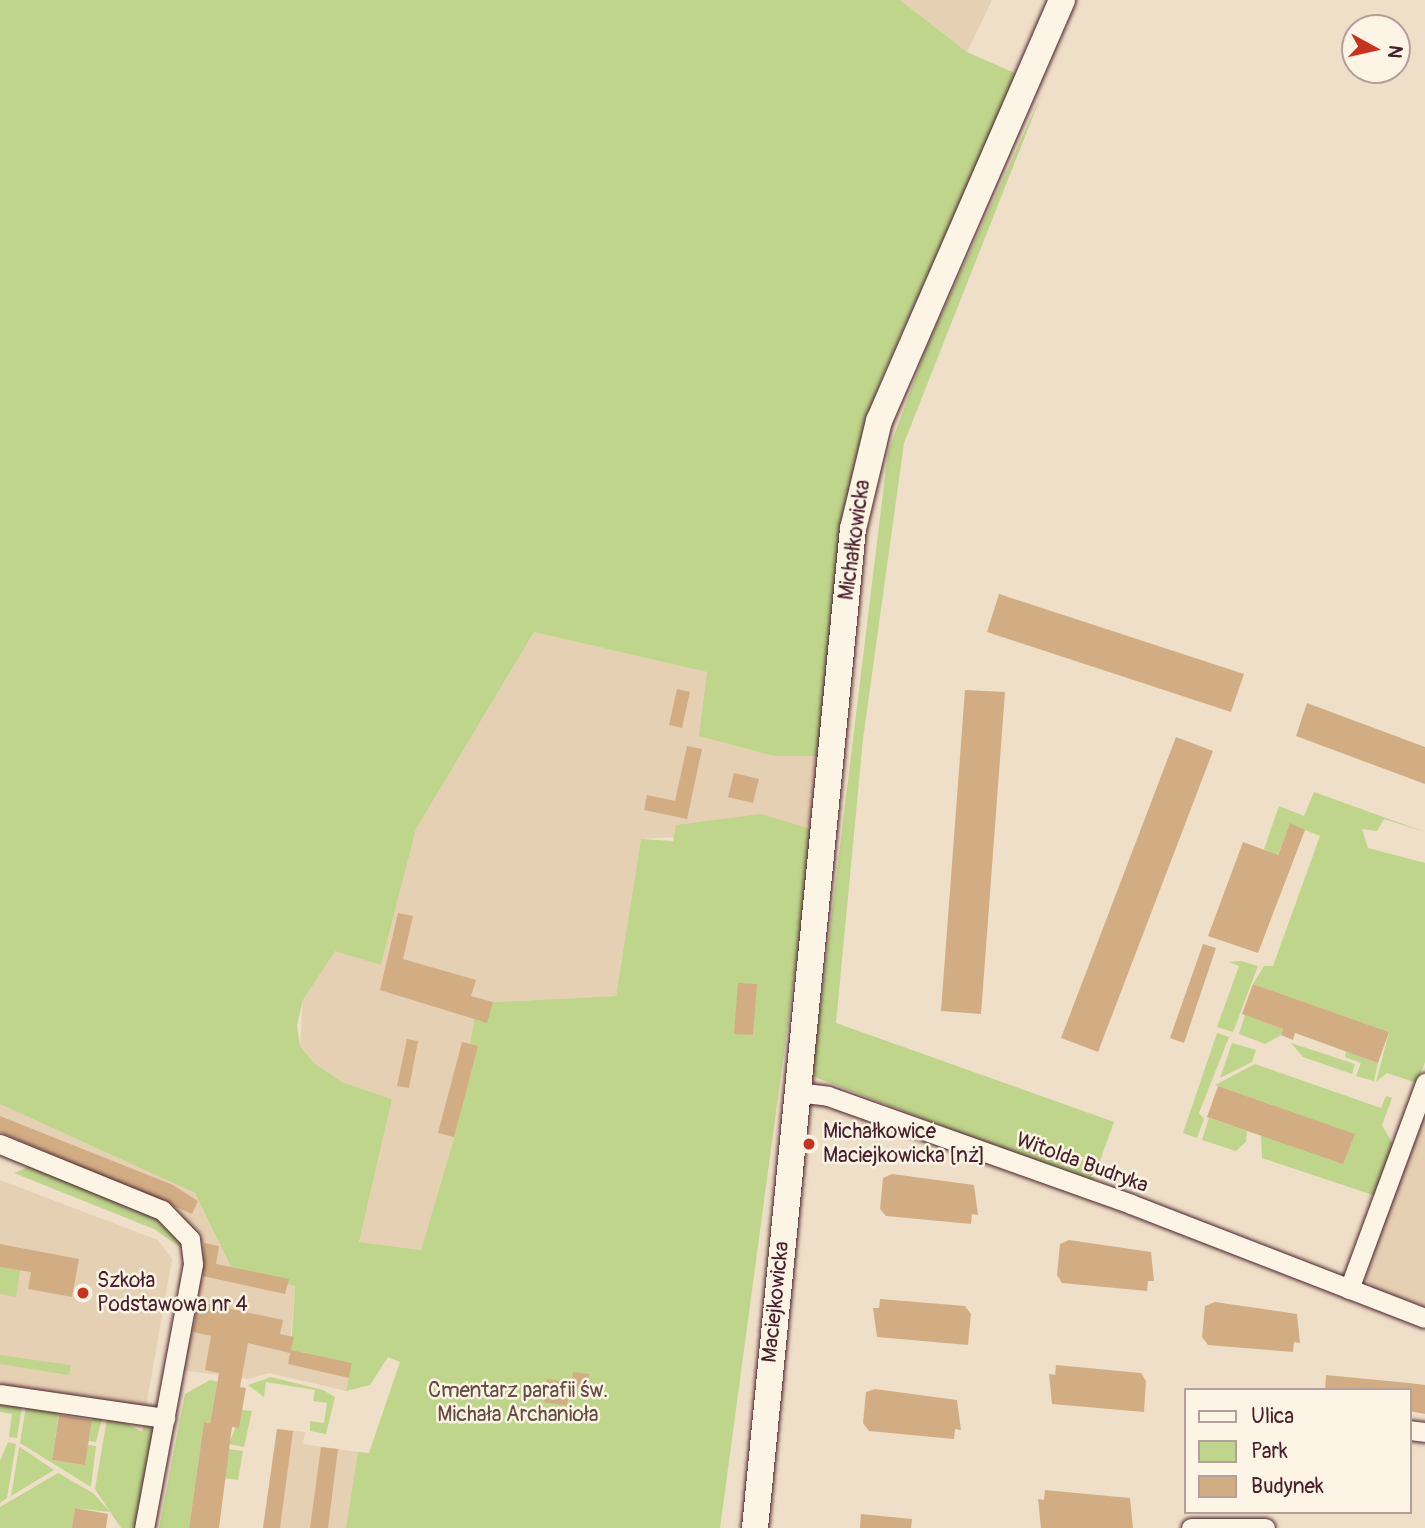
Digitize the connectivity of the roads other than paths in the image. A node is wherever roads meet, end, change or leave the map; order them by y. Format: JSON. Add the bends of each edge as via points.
{"nodes":[{"id":1,"x":1062,"y":0,"type":"edge"},
{"id":2,"x":1425,"y":1083,"type":"edge"},
{"id":3,"x":798,"y":1084,"type":"junction"},
{"id":4,"x":0,"y":1144,"type":"edge"},
{"id":5,"x":1349,"y":1289,"type":"junction"},
{"id":6,"x":1425,"y":1318,"type":"edge"},
{"id":7,"x":0,"y":1394,"type":"edge"},
{"id":8,"x":165,"y":1418,"type":"junction"},
{"id":9,"x":144,"y":1528,"type":"edge"},
{"id":10,"x":755,"y":1528,"type":"edge"},
{"id":11,"x":1191,"y":1528,"type":"edge"},
{"id":12,"x":1265,"y":1528,"type":"edge"}],
"edges":[{"from":1,"to":3,"type":"street","name":"Michałkowicka","via":[[919,320],[867,465],[853,529]]},
{"from":2,"to":5,"type":"street"},
{"from":3,"to":5,"type":"street","name":"Witolda Budryka","via":[[1131,1204]]},
{"from":3,"to":10,"type":"street","name":"Maciejkowicka"},
{"from":4,"to":8,"type":"street","via":[[162,1210],[183,1227],[193,1264]]},
{"from":5,"to":6,"type":"street","name":"Witolda Budryka"},
{"from":7,"to":8,"type":"street"},
{"from":8,"to":9,"type":"street"},
{"from":11,"to":12,"type":"street"}]}
